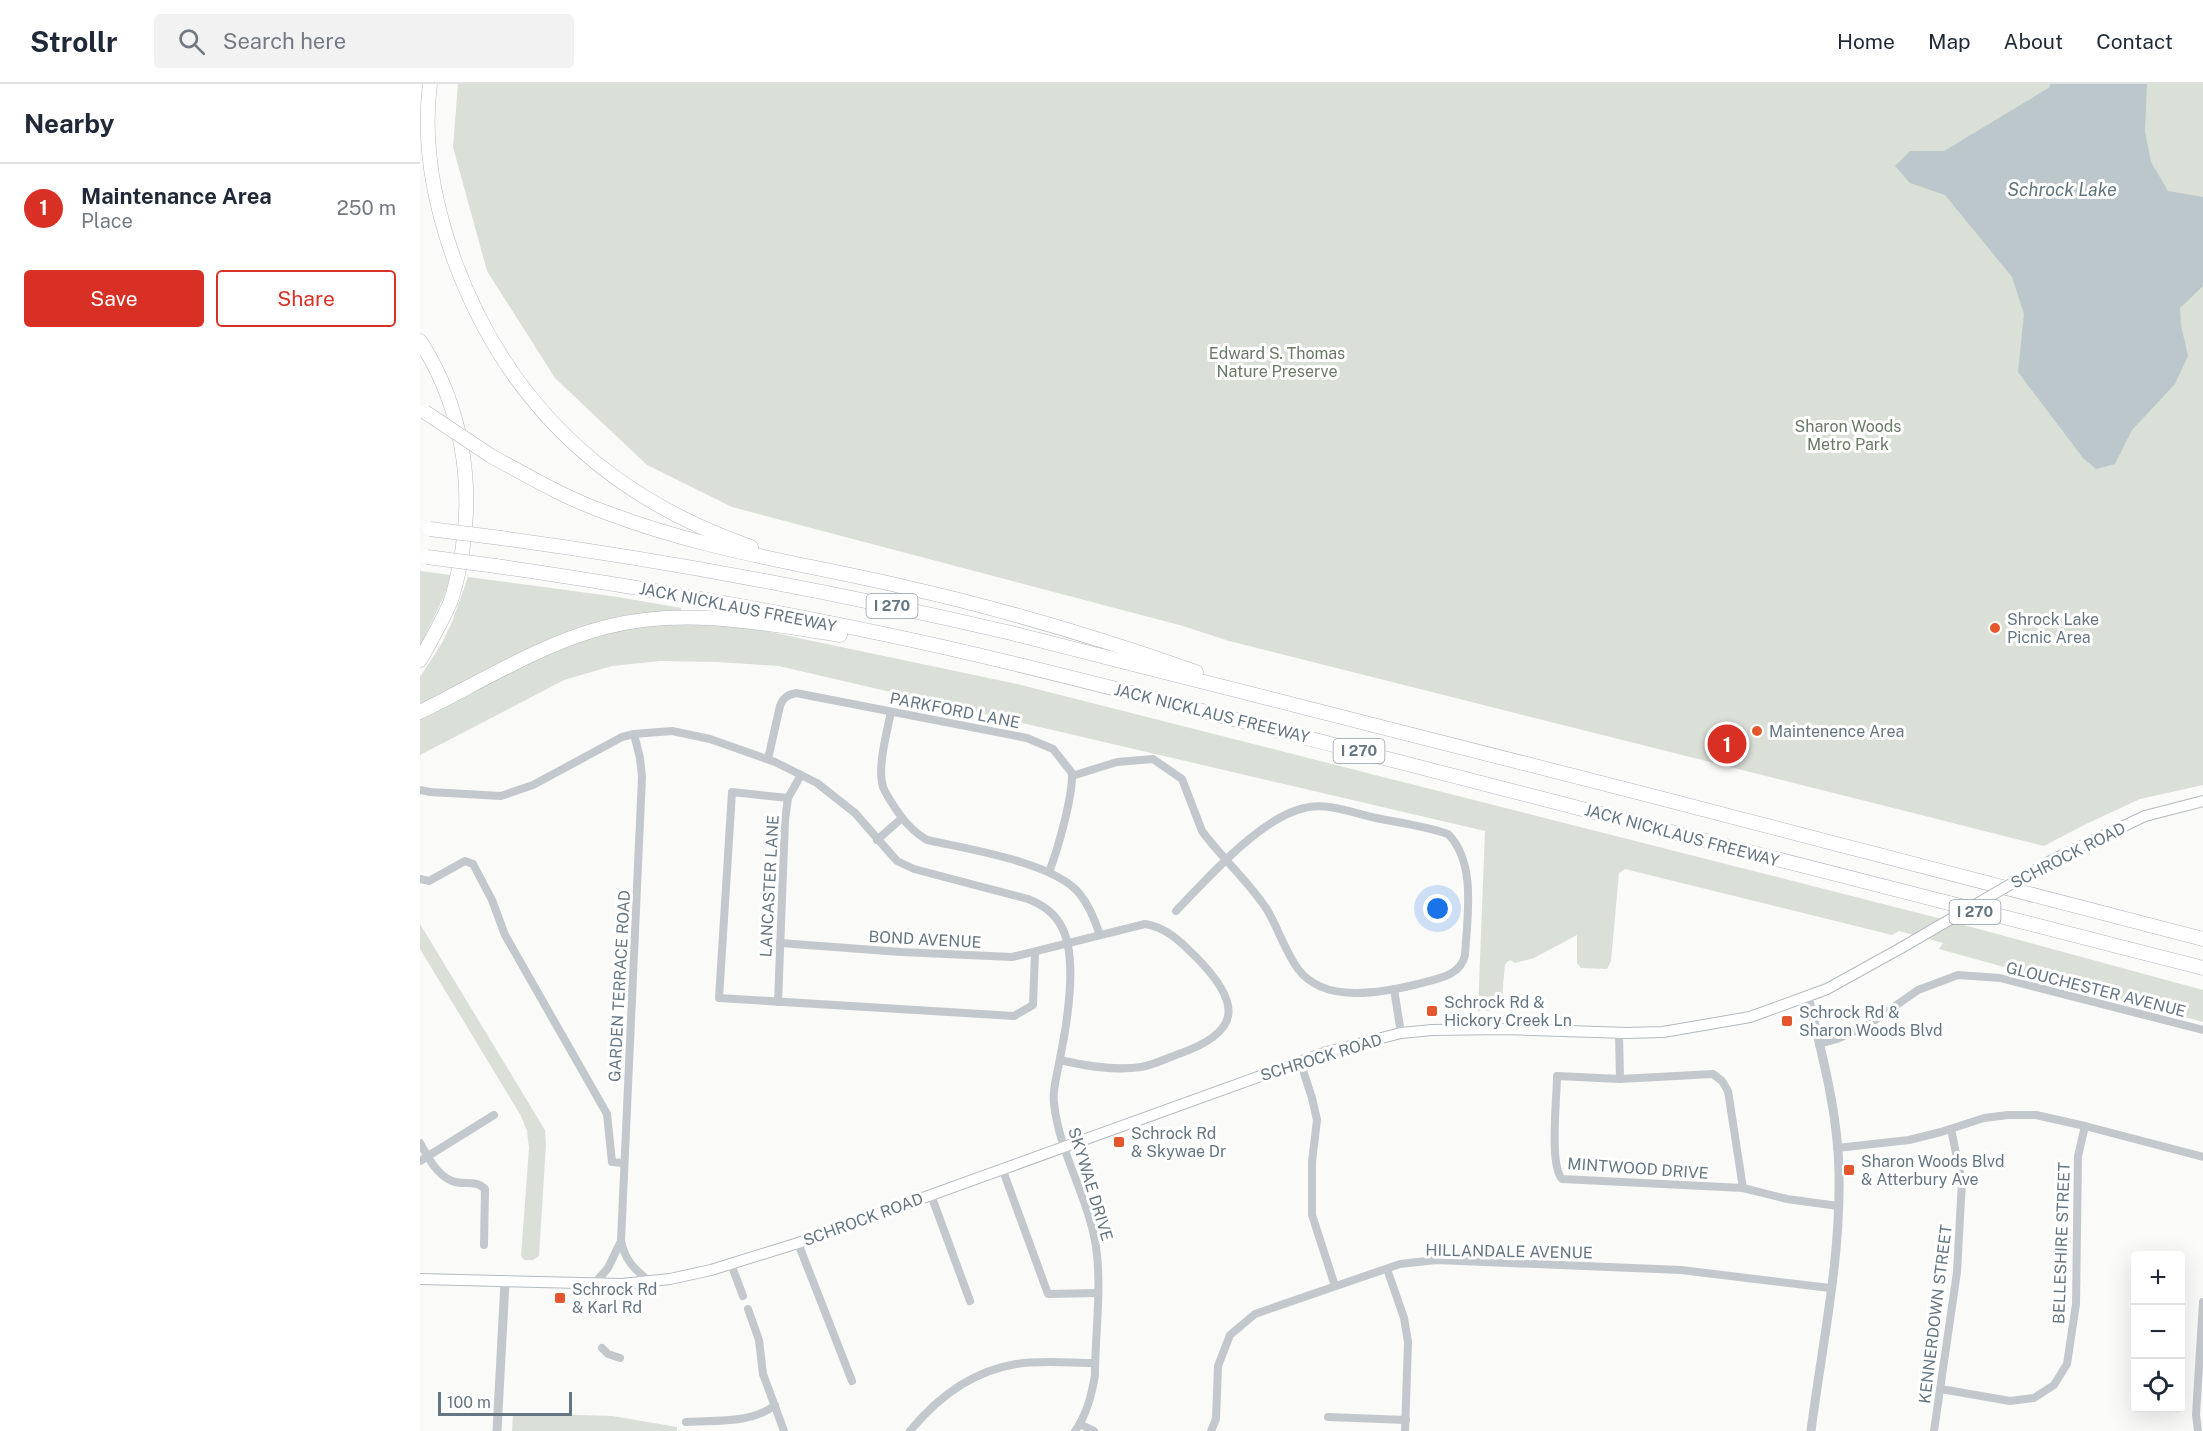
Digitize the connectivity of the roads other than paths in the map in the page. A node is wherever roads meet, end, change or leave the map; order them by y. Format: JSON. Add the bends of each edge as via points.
{"nodes":[{"id":1,"x":430,"y":84,"type":"edge"},
{"id":2,"x":420,"y":341,"type":"edge"},
{"id":3,"x":423,"y":410,"type":"edge"},
{"id":4,"x":425,"y":528,"type":"edge"},
{"id":5,"x":423,"y":557,"type":"edge"},
{"id":6,"x":816,"y":568,"type":"junction"},
{"id":7,"x":970,"y":654,"type":"junction"},
{"id":8,"x":420,"y":660,"type":"edge"},
{"id":9,"x":1277,"y":702,"type":"junction"},
{"id":10,"x":420,"y":712,"type":"edge"},
{"id":11,"x":891,"y":712,"type":"junction"},
{"id":12,"x":634,"y":734,"type":"junction"},
{"id":13,"x":768,"y":759,"type":"junction"},
{"id":14,"x":801,"y":775,"type":"junction"},
{"id":15,"x":1072,"y":776,"type":"junction"},
{"id":16,"x":420,"y":790,"type":"edge"},
{"id":17,"x":788,"y":798,"type":"junction"},
{"id":18,"x":2203,"y":801,"type":"edge"},
{"id":19,"x":902,"y":818,"type":"junction"},
{"id":20,"x":877,"y":840,"type":"junction"},
{"id":21,"x":1227,"y":859,"type":"junction"},
{"id":22,"x":1049,"y":872,"type":"junction"},
{"id":23,"x":420,"y":879,"type":"edge"},
{"id":24,"x":1176,"y":910,"type":"dead end"},
{"id":25,"x":1100,"y":935,"type":"junction"},
{"id":26,"x":2203,"y":939,"type":"edge"},
{"id":27,"x":780,"y":943,"type":"junction"},
{"id":28,"x":1068,"y":943,"type":"junction"},
{"id":29,"x":1035,"y":952,"type":"junction"},
{"id":30,"x":2203,"y":968,"type":"edge"},
{"id":31,"x":1394,"y":988,"type":"junction"},
{"id":32,"x":1808,"y":998,"type":"junction"},
{"id":33,"x":778,"y":1002,"type":"junction"},
{"id":34,"x":2203,"y":1030,"type":"edge"},
{"id":35,"x":1401,"y":1033,"type":"junction"},
{"id":36,"x":1619,"y":1033,"type":"junction"},
{"id":37,"x":1819,"y":1044,"type":"junction"},
{"id":38,"x":1060,"y":1060,"type":"junction"},
{"id":39,"x":1300,"y":1062,"type":"junction"},
{"id":40,"x":1620,"y":1079,"type":"junction"},
{"id":41,"x":494,"y":1115,"type":"dead end"},
{"id":42,"x":2085,"y":1126,"type":"junction"},
{"id":43,"x":1951,"y":1129,"type":"junction"},
{"id":44,"x":420,"y":1143,"type":"edge"},
{"id":45,"x":1065,"y":1145,"type":"junction"},
{"id":46,"x":1837,"y":1148,"type":"junction"},
{"id":47,"x":2203,"y":1157,"type":"edge"},
{"id":48,"x":424,"y":1158,"type":"edge"},
{"id":49,"x":624,"y":1163,"type":"junction"},
{"id":50,"x":1002,"y":1168,"type":"junction"},
{"id":51,"x":1743,"y":1188,"type":"junction"},
{"id":52,"x":931,"y":1195,"type":"junction"},
{"id":53,"x":1838,"y":1206,"type":"junction"},
{"id":54,"x":621,"y":1241,"type":"junction"},
{"id":55,"x":798,"y":1243,"type":"junction"},
{"id":56,"x":484,"y":1245,"type":"dead end"},
{"id":57,"x":731,"y":1264,"type":"junction"},
{"id":58,"x":1387,"y":1269,"type":"junction"},
{"id":59,"x":420,"y":1279,"type":"edge"},
{"id":60,"x":649,"y":1281,"type":"junction"},
{"id":61,"x":505,"y":1282,"type":"junction"},
{"id":62,"x":594,"y":1284,"type":"junction"},
{"id":63,"x":1335,"y":1286,"type":"junction"},
{"id":64,"x":1830,"y":1288,"type":"junction"},
{"id":65,"x":1097,"y":1293,"type":"junction"},
{"id":66,"x":744,"y":1296,"type":"dead end"},
{"id":67,"x":970,"y":1300,"type":"dead end"},
{"id":68,"x":2203,"y":1302,"type":"edge"},
{"id":69,"x":748,"y":1309,"type":"dead end"},
{"id":70,"x":602,"y":1348,"type":"dead end"},
{"id":71,"x":620,"y":1358,"type":"dead end"},
{"id":72,"x":1095,"y":1363,"type":"junction"},
{"id":73,"x":852,"y":1381,"type":"dead end"},
{"id":74,"x":1941,"y":1389,"type":"junction"},
{"id":75,"x":775,"y":1405,"type":"junction"},
{"id":76,"x":1328,"y":1417,"type":"dead end"},
{"id":77,"x":1406,"y":1420,"type":"junction"},
{"id":78,"x":686,"y":1422,"type":"dead end"},
{"id":79,"x":1077,"y":1427,"type":"edge"},
{"id":80,"x":497,"y":1431,"type":"edge"},
{"id":81,"x":784,"y":1431,"type":"edge"},
{"id":82,"x":910,"y":1431,"type":"edge"},
{"id":83,"x":1094,"y":1431,"type":"edge"},
{"id":84,"x":1211,"y":1431,"type":"edge"},
{"id":85,"x":1405,"y":1431,"type":"edge"},
{"id":86,"x":1811,"y":1431,"type":"edge"},
{"id":87,"x":1934,"y":1431,"type":"edge"},
{"id":88,"x":2198,"y":1431,"type":"edge"}],
"edges":[{"from":1,"to":6,"type":"highway","via":[[428,150],[435,198],[464,285],[516,380],[555,426],[632,490],[705,530]]},
{"from":2,"to":8,"type":"highway","via":[[447,394],[459,431],[467,492],[458,576],[450,601]]},
{"from":3,"to":6,"type":"highway","bridge":true,"via":[[491,456],[604,512],[677,537]]},
{"from":4,"to":9,"type":"highway","name":"JACK NICKLAUS FREEWAY","number":"I 270","bridge":true,"via":[[687,565],[896,607]]},
{"from":5,"to":7,"type":"highway","name":"JACK NICKLAUS FREEWAY","number":"I 270","bridge":true,"via":[[604,582],[774,612]]},
{"from":6,"to":9,"type":"highway","via":[[1041,623],[1170,663]]},
{"from":7,"to":10,"type":"highway","via":[[771,623],[698,617],[650,619],[572,638]]},
{"from":7,"to":30,"type":"highway","name":"JACK NICKLAUS FREEWAY","number":"I 270"},
{"from":9,"to":26,"type":"highway","name":"JACK NICKLAUS FREEWAY","number":"I 270"},
{"from":11,"to":13,"type":"street","name":"PARKFORD LANE","via":[[788,694],[780,706]]},
{"from":11,"to":15,"type":"street","name":"PARKFORD LANE","via":[[1028,738],[1053,749],[1071,769]]},
{"from":11,"to":19,"type":"street","via":[[882,762],[883,786]]},
{"from":12,"to":13,"type":"street","via":[[672,731]]},
{"from":12,"to":16,"type":"street","via":[[501,796]]},
{"from":12,"to":49,"type":"street","name":"GARDEN TERRACE ROAD","via":[[642,777]]},
{"from":13,"to":14,"type":"street"},
{"from":14,"to":17,"type":"street","name":"LANCASTER LANE"},
{"from":14,"to":20,"type":"street","via":[[855,813]]},
{"from":15,"to":21,"type":"street","via":[[1117,762],[1153,759],[1182,779],[1202,831]]},
{"from":15,"to":22,"type":"street"},
{"from":17,"to":27,"type":"street","name":"LANCASTER LANE"},
{"from":17,"to":33,"type":"street","via":[[732,792],[719,999]]},
{"from":18,"to":32,"type":"main road","name":"SCHROCK ROAD","bridge":true,"via":[[2145,816],[2054,859]]},
{"from":19,"to":20,"type":"street"},
{"from":19,"to":22,"type":"street","via":[[927,840]]},
{"from":20,"to":28,"type":"street","via":[[897,861],[914,869],[1037,903],[1060,923]]},
{"from":21,"to":24,"type":"street"},
{"from":21,"to":31,"type":"street","via":[[1250,884],[1298,969],[1311,983],[1329,990],[1365,993]]},
{"from":21,"to":31,"type":"street","via":[[1277,818],[1305,807],[1335,807],[1448,834],[1469,880],[1463,963],[1445,976]]},
{"from":22,"to":25,"type":"street","via":[[1078,892]]},
{"from":23,"to":49,"type":"street","via":[[429,881],[465,861],[473,864],[505,935],[607,1114],[612,1162]]},
{"from":25,"to":28,"type":"street"},
{"from":25,"to":38,"type":"street","via":[[1145,924],[1173,935],[1223,988],[1229,1006],[1226,1024],[1214,1039],[1142,1067],[1095,1068]]},
{"from":27,"to":29,"type":"street","name":"BOND AVENUE","via":[[989,957]]},
{"from":27,"to":33,"type":"street","name":"LANCASTER LANE"},
{"from":28,"to":29,"type":"street","name":"BOND AVENUE"},
{"from":28,"to":38,"type":"street","name":"SKYWAE DRIVE","via":[[1067,1023]]},
{"from":29,"to":33,"type":"street","via":[[1033,1005],[1014,1016]]},
{"from":31,"to":35,"type":"street"},
{"from":32,"to":36,"type":"main road","name":"SCHROCK ROAD","via":[[1750,1017],[1663,1032]]},
{"from":32,"to":37,"type":"street"},
{"from":34,"to":37,"type":"street","name":"GLOUCHESTER AVENUE","via":[[2000,978],[1958,975],[1918,990],[1868,1025]]},
{"from":35,"to":36,"type":"main road","name":"SCHROCK ROAD","via":[[1504,1029]]},
{"from":35,"to":39,"type":"main road","name":"SCHROCK ROAD"},
{"from":36,"to":40,"type":"street"},
{"from":37,"to":46,"type":"street"},
{"from":38,"to":45,"type":"street","name":"SKYWAE DRIVE","via":[[1053,1098]]},
{"from":39,"to":45,"type":"main road","name":"SCHROCK ROAD"},
{"from":39,"to":63,"type":"street","via":[[1317,1120],[1312,1215]]},
{"from":40,"to":51,"type":"street","via":[[1713,1074],[1722,1081],[1728,1091]]},
{"from":40,"to":51,"type":"street","name":"MINTWOOD DRIVE","via":[[1557,1076],[1555,1158],[1562,1179]]},
{"from":41,"to":48,"type":"street"},
{"from":42,"to":43,"type":"street","via":[[2036,1115],[2008,1115]]},
{"from":42,"to":47,"type":"street"},
{"from":42,"to":74,"type":"street","name":"BELLESHIRE STREET","via":[[2078,1156],[2076,1304],[2067,1364],[2054,1385],[2034,1398],[2010,1401]]},
{"from":43,"to":46,"type":"street","via":[[1909,1140]]},
{"from":43,"to":74,"type":"street","name":"KENNERDOWN STREET","via":[[1962,1182],[1957,1272]]},
{"from":44,"to":48,"type":"street"},
{"from":45,"to":50,"type":"main road","name":"SCHROCK ROAD"},
{"from":45,"to":65,"type":"street","name":"SKYWAE DRIVE","via":[[1096,1247]]},
{"from":46,"to":53,"type":"street"},
{"from":48,"to":56,"type":"street","via":[[452,1182],[477,1184],[485,1189]]},
{"from":49,"to":54,"type":"street","name":"GARDEN TERRACE ROAD"},
{"from":50,"to":52,"type":"main road","name":"SCHROCK ROAD"},
{"from":50,"to":65,"type":"street","via":[[1048,1294]]},
{"from":51,"to":53,"type":"street"},
{"from":52,"to":55,"type":"main road","name":"SCHROCK ROAD"},
{"from":52,"to":67,"type":"street"},
{"from":53,"to":64,"type":"street"},
{"from":54,"to":60,"type":"street","name":"GARDEN TERRACE ROAD","via":[[632,1268]]},
{"from":54,"to":62,"type":"street","name":"GARDEN TERRACE ROAD","via":[[609,1267]]},
{"from":55,"to":57,"type":"main road","name":"SCHROCK ROAD"},
{"from":55,"to":73,"type":"street"},
{"from":57,"to":60,"type":"main road","name":"SCHROCK ROAD"},
{"from":57,"to":66,"type":"street"},
{"from":58,"to":63,"type":"street","name":"HILLANDALE AVENUE"},
{"from":58,"to":64,"type":"street","name":"HILLANDALE AVENUE","via":[[1436,1260],[1681,1270]]},
{"from":58,"to":77,"type":"street","via":[[1408,1342]]},
{"from":59,"to":61,"type":"main road","name":"SCHROCK ROAD"},
{"from":60,"to":62,"type":"main road","name":"SCHROCK ROAD"},
{"from":61,"to":62,"type":"main road","name":"SCHROCK ROAD"},
{"from":61,"to":80,"type":"street"},
{"from":63,"to":84,"type":"street","name":"HILLANDALE AVENUE","via":[[1255,1314],[1230,1335],[1218,1366],[1216,1419]]},
{"from":64,"to":86,"type":"street"},
{"from":65,"to":72,"type":"street","name":"SKYWAE DRIVE"},
{"from":68,"to":88,"type":"street"},
{"from":69,"to":75,"type":"street","via":[[759,1340],[763,1374]]},
{"from":70,"to":71,"type":"street"},
{"from":72,"to":79,"type":"street","name":"SKYWAE DRIVE","via":[[1093,1389]]},
{"from":72,"to":82,"type":"street","via":[[1028,1363],[994,1369],[941,1398]]},
{"from":74,"to":87,"type":"street","name":"KENNERDOWN STREET"},
{"from":75,"to":78,"type":"street","via":[[755,1416]]},
{"from":75,"to":81,"type":"street"},
{"from":76,"to":77,"type":"street"},
{"from":77,"to":85,"type":"street"},
{"from":79,"to":83,"type":"street"}]}
